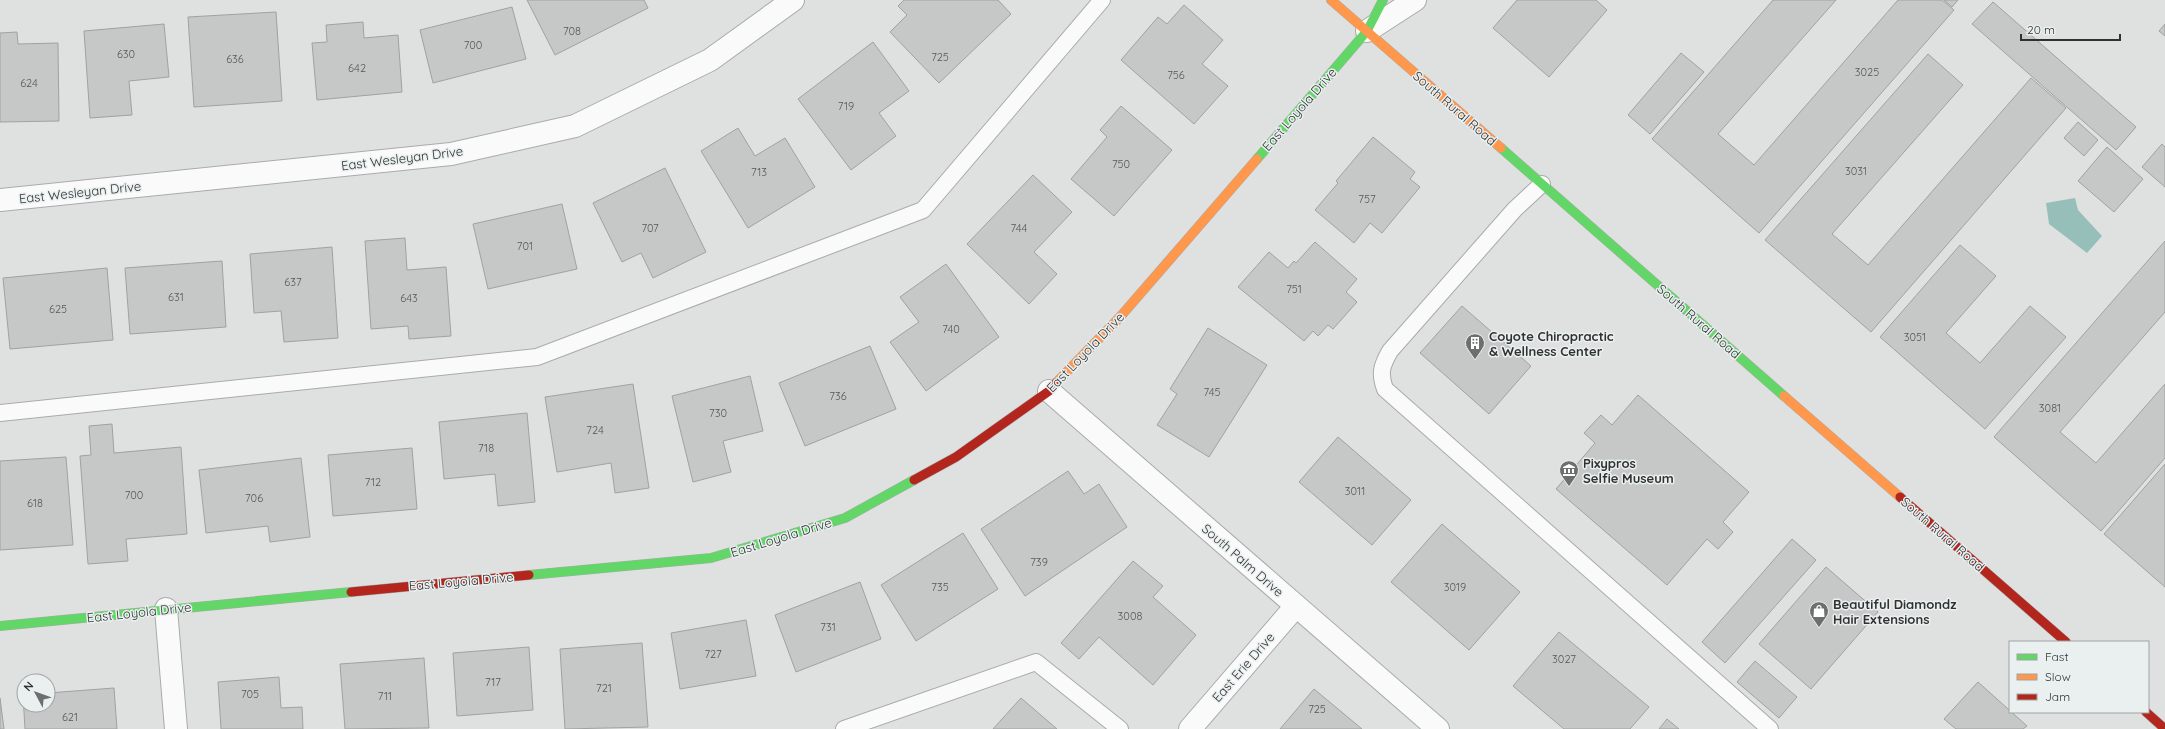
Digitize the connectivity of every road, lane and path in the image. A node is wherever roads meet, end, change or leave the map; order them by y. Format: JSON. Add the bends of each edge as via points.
{"nodes":[{"id":1,"x":793,"y":0,"type":"edge"},
{"id":2,"x":1102,"y":0,"type":"edge"},
{"id":3,"x":1331,"y":0,"type":"edge"},
{"id":4,"x":1383,"y":0,"type":"edge"},
{"id":5,"x":1415,"y":0,"type":"edge"},
{"id":6,"x":1366,"y":31,"type":"junction"},
{"id":7,"x":1542,"y":184,"type":"junction"},
{"id":8,"x":0,"y":200,"type":"edge"},
{"id":9,"x":1049,"y":391,"type":"junction"},
{"id":10,"x":0,"y":413,"type":"edge"},
{"id":11,"x":1296,"y":606,"type":"junction"},
{"id":12,"x":166,"y":609,"type":"junction"},
{"id":13,"x":0,"y":626,"type":"edge"},
{"id":14,"x":2065,"y":641,"type":"edge"},
{"id":15,"x":2147,"y":713,"type":"edge"},
{"id":16,"x":2165,"y":728,"type":"edge"},
{"id":17,"x":176,"y":729,"type":"edge"},
{"id":18,"x":844,"y":729,"type":"edge"},
{"id":19,"x":1120,"y":729,"type":"edge"},
{"id":20,"x":1190,"y":729,"type":"edge"},
{"id":21,"x":1438,"y":729,"type":"edge"},
{"id":22,"x":1770,"y":729,"type":"edge"}],
"edges":[{"from":1,"to":8,"type":"street","name":"East Wesleyan Drive","via":[[710,60],[575,126],[451,154]]},
{"from":2,"to":10,"type":"lane","via":[[923,210],[537,357]]},
{"from":3,"to":6,"type":"street","name":"South Rural Road"},
{"from":4,"to":6,"type":"street","name":"East Loyola Drive"},
{"from":5,"to":6,"type":"street","name":"East Loyola Drive"},
{"from":6,"to":7,"type":"street","name":"South Rural Road"},
{"from":6,"to":9,"type":"street","name":"East Loyola Drive","via":[[1120,317]]},
{"from":7,"to":14,"type":"street","name":"South Rural Road"},
{"from":7,"to":22,"type":"lane","via":[[1510,214],[1390,351],[1380,377],[1385,388]]},
{"from":9,"to":11,"type":"street","name":"South Palm Drive"},
{"from":9,"to":12,"type":"street","name":"East Loyola Drive","via":[[956,457],[845,518],[711,558]]},
{"from":11,"to":20,"type":"street","name":"East Erie Drive"},
{"from":11,"to":21,"type":"street","name":"South Palm Drive"},
{"from":12,"to":13,"type":"street","name":"East Loyola Drive"},
{"from":12,"to":17,"type":"street"},
{"from":15,"to":16,"type":"street"},
{"from":18,"to":19,"type":"lane","via":[[1036,662]]}]}
